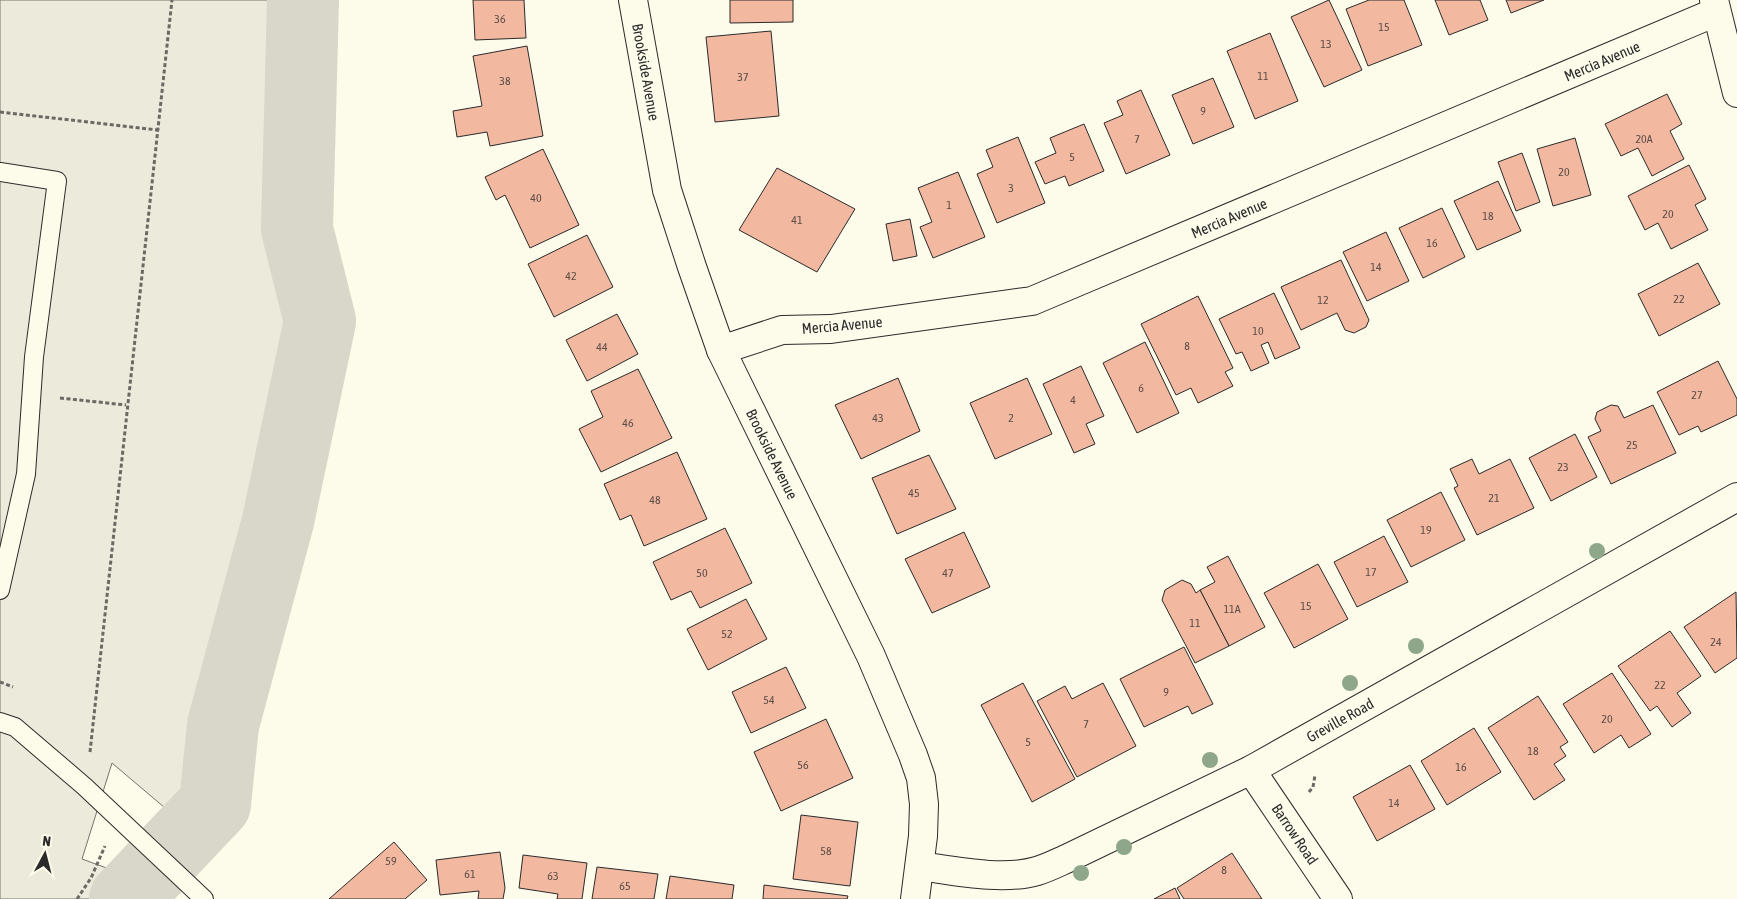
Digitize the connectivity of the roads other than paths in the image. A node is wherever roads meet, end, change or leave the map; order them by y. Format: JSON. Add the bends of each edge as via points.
{"nodes":[{"id":1,"x":633,"y":0,"type":"edge"},
{"id":2,"x":1715,"y":6,"type":"edge"},
{"id":3,"x":1737,"y":93,"type":"edge"},
{"id":4,"x":0,"y":172,"type":"edge"},
{"id":5,"x":722,"y":350,"type":"junction"},
{"id":6,"x":1737,"y":497,"type":"edge"},
{"id":7,"x":0,"y":590,"type":"edge"},
{"id":8,"x":0,"y":722,"type":"edge"},
{"id":9,"x":1251,"y":770,"type":"junction"},
{"id":10,"x":920,"y":866,"type":"junction"},
{"id":11,"x":198,"y":894,"type":"edge"},
{"id":12,"x":915,"y":899,"type":"edge"},
{"id":13,"x":1338,"y":899,"type":"edge"}],
"edges":[{"from":1,"to":5,"type":"street","name":"Brookside Avenue","via":[[667,190]]},
{"from":2,"to":3,"type":"street"},
{"from":2,"to":5,"type":"street","name":"Mercia Avenue","via":[[1032,301],[831,329],[782,330]]},
{"from":4,"to":7,"type":"lane","via":[[57,181],[34,358],[26,474]]},
{"from":5,"to":10,"type":"street","name":"Brookside Avenue","via":[[871,656],[913,755],[921,778],[924,804]]},
{"from":6,"to":9,"type":"street","name":"Greville Road"},
{"from":8,"to":11,"type":"lane","via":[[15,728],[84,786]]},
{"from":9,"to":10,"type":"street","name":"Greville Road","via":[[1036,871],[1010,875]]},
{"from":9,"to":13,"type":"street","name":"Barrow Road"},
{"from":10,"to":12,"type":"street","name":"Brookside Avenue"}]}
